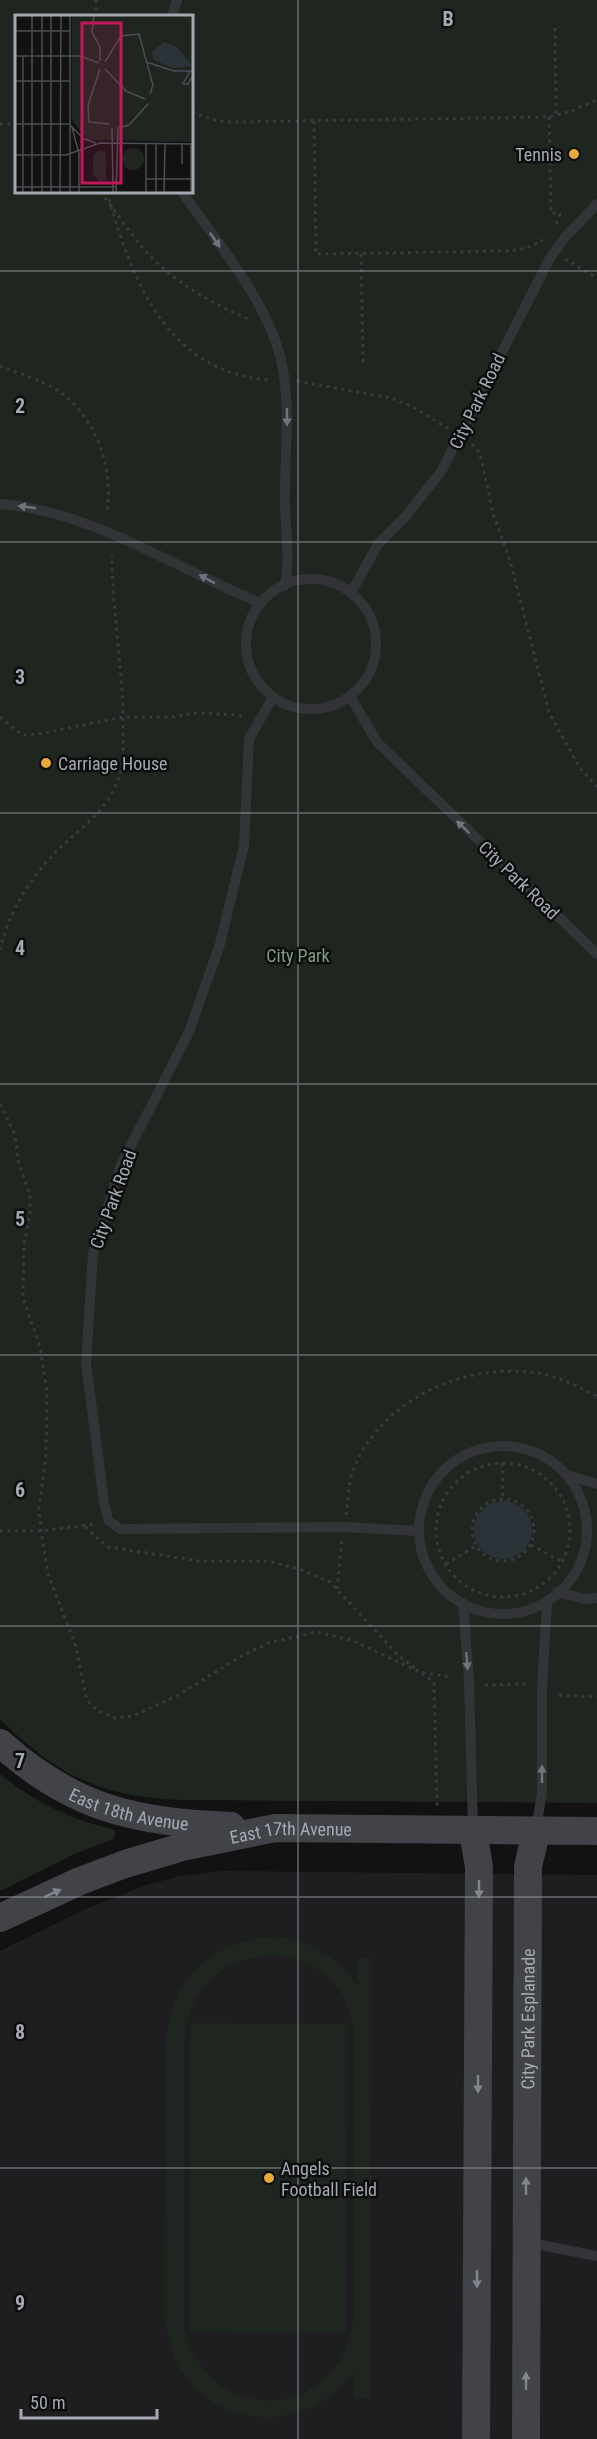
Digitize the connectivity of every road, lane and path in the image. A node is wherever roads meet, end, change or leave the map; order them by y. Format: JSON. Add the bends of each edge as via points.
{"nodes":[{"id":1,"x":177,"y":0,"type":"edge"},
{"id":2,"x":172,"y":15,"type":"edge"},
{"id":3,"x":555,"y":28,"type":"dead end"},
{"id":4,"x":597,"y":100,"type":"edge"},
{"id":5,"x":194,"y":113,"type":"edge"},
{"id":6,"x":556,"y":116,"type":"junction"},
{"id":7,"x":549,"y":117,"type":"junction"},
{"id":8,"x":314,"y":121,"type":"junction"},
{"id":9,"x":102,"y":194,"type":"edge"},
{"id":10,"x":108,"y":194,"type":"edge"},
{"id":11,"x":183,"y":194,"type":"edge"},
{"id":12,"x":597,"y":204,"type":"edge"},
{"id":13,"x":111,"y":205,"type":"junction"},
{"id":14,"x":560,"y":214,"type":"dead end"},
{"id":15,"x":555,"y":252,"type":"junction"},
{"id":16,"x":361,"y":254,"type":"junction"},
{"id":17,"x":597,"y":278,"type":"edge"},
{"id":18,"x":271,"y":330,"type":"junction"},
{"id":19,"x":363,"y":363,"type":"dead end"},
{"id":20,"x":0,"y":366,"type":"edge"},
{"id":21,"x":285,"y":381,"type":"junction"},
{"id":22,"x":460,"y":436,"type":"junction"},
{"id":23,"x":0,"y":504,"type":"edge"},
{"id":24,"x":107,"y":512,"type":"dead end"},
{"id":25,"x":112,"y":555,"type":"dead end"},
{"id":26,"x":285,"y":585,"type":"junction"},
{"id":27,"x":351,"y":593,"type":"junction"},
{"id":28,"x":261,"y":603,"type":"junction"},
{"id":29,"x":350,"y":696,"type":"junction"},
{"id":30,"x":273,"y":698,"type":"junction"},
{"id":31,"x":0,"y":717,"type":"edge"},
{"id":32,"x":123,"y":717,"type":"junction"},
{"id":33,"x":258,"y":723,"type":"junction"},
{"id":34,"x":597,"y":787,"type":"edge"},
{"id":35,"x":0,"y":950,"type":"edge"},
{"id":36,"x":597,"y":954,"type":"edge"},
{"id":37,"x":0,"y":1104,"type":"edge"},
{"id":38,"x":597,"y":1396,"type":"edge"},
{"id":39,"x":502,"y":1463,"type":"junction"},
{"id":40,"x":567,"y":1475,"type":"junction"},
{"id":41,"x":597,"y":1484,"type":"edge"},
{"id":42,"x":503,"y":1498,"type":"junction"},
{"id":43,"x":108,"y":1520,"type":"junction"},
{"id":44,"x":85,"y":1527,"type":"junction"},
{"id":45,"x":343,"y":1527,"type":"junction"},
{"id":46,"x":0,"y":1531,"type":"edge"},
{"id":47,"x":41,"y":1531,"type":"junction"},
{"id":48,"x":419,"y":1531,"type":"junction"},
{"id":49,"x":531,"y":1545,"type":"junction"},
{"id":50,"x":476,"y":1546,"type":"junction"},
{"id":51,"x":562,"y":1562,"type":"junction"},
{"id":52,"x":446,"y":1564,"type":"junction"},
{"id":53,"x":337,"y":1589,"type":"junction"},
{"id":54,"x":557,"y":1593,"type":"junction"},
{"id":55,"x":597,"y":1598,"type":"edge"},
{"id":56,"x":547,"y":1602,"type":"junction"},
{"id":57,"x":463,"y":1603,"type":"junction"},
{"id":58,"x":420,"y":1672,"type":"junction"},
{"id":59,"x":450,"y":1677,"type":"dead end"},
{"id":60,"x":526,"y":1684,"type":"dead end"},
{"id":61,"x":485,"y":1685,"type":"dead end"},
{"id":62,"x":559,"y":1695,"type":"dead end"},
{"id":63,"x":597,"y":1696,"type":"edge"},
{"id":64,"x":0,"y":1743,"type":"edge"},
{"id":65,"x":437,"y":1806,"type":"dead end"},
{"id":66,"x":275,"y":1828,"type":"junction"},
{"id":67,"x":473,"y":1831,"type":"junction"},
{"id":68,"x":536,"y":1832,"type":"junction"},
{"id":69,"x":597,"y":1832,"type":"edge"},
{"id":70,"x":0,"y":1918,"type":"edge"},
{"id":71,"x":525,"y":2244,"type":"junction"},
{"id":72,"x":597,"y":2256,"type":"edge"},
{"id":73,"x":476,"y":2439,"type":"edge"},
{"id":74,"x":526,"y":2439,"type":"edge"}],
"edges":[{"from":1,"to":2,"type":"lane"},
{"from":3,"to":6,"type":"path"},
{"from":4,"to":6,"type":"path"},
{"from":5,"to":8,"type":"path","via":[[217,121]]},
{"from":6,"to":7,"type":"path"},
{"from":7,"to":8,"type":"path"},
{"from":7,"to":14,"type":"path","via":[[551,213]]},
{"from":8,"to":16,"type":"path","via":[[316,254]]},
{"from":9,"to":13,"type":"path"},
{"from":10,"to":13,"type":"path"},
{"from":11,"to":18,"type":"lane","one_way":true,"via":[[252,294]]},
{"from":12,"to":15,"type":"lane","name":"City Park Road"},
{"from":13,"to":18,"type":"path","via":[[169,273],[208,301]]},
{"from":13,"to":21,"type":"path","via":[[137,279],[167,327],[204,361],[225,372]]},
{"from":15,"to":16,"type":"path","via":[[541,243],[510,251]]},
{"from":15,"to":17,"type":"path"},
{"from":15,"to":22,"type":"lane","name":"City Park Road"},
{"from":16,"to":19,"type":"path"},
{"from":18,"to":21,"type":"lane"},
{"from":20,"to":24,"type":"path","via":[[59,391],[84,418],[108,469]]},
{"from":21,"to":22,"type":"path","via":[[312,382],[391,398]]},
{"from":21,"to":26,"type":"lane","one_way":true},
{"from":22,"to":27,"type":"lane","name":"City Park Road","via":[[427,491],[378,544]]},
{"from":22,"to":34,"type":"path","via":[[480,453],[493,514],[512,569],[549,712],[579,767]]},
{"from":28,"to":23,"type":"lane","one_way":true,"via":[[97,527],[37,509]]},
{"from":25,"to":32,"type":"path"},
{"from":26,"to":27,"type":"lane","via":[[319,580]]},
{"from":26,"to":28,"type":"lane"},
{"from":27,"to":29,"type":"lane","via":[[366,611],[376,645],[371,668]]},
{"from":28,"to":30,"type":"lane","via":[[248,626],[246,653],[255,678]]},
{"from":29,"to":30,"type":"lane","via":[[329,706],[306,709]]},
{"from":36,"to":29,"type":"lane","name":"City Park Road","one_way":true,"via":[[377,742]]},
{"from":30,"to":33,"type":"lane","name":"City Park Road"},
{"from":31,"to":32,"type":"path","via":[[22,735]]},
{"from":32,"to":33,"type":"path","via":[[172,717],[196,712],[239,715]]},
{"from":32,"to":35,"type":"path","via":[[122,770],[116,787],[90,823],[33,876],[16,906]]},
{"from":33,"to":43,"type":"lane","name":"City Park Road","via":[[249,739],[244,845],[220,944],[189,1032],[120,1167],[93,1254],[86,1363],[97,1464]]},
{"from":37,"to":47,"type":"path","via":[[15,1135],[18,1161],[30,1196],[22,1275],[23,1298],[40,1347],[47,1392]]},
{"from":38,"to":45,"type":"path","via":[[544,1374],[510,1370],[489,1371],[429,1390],[396,1410],[373,1435],[352,1471]]},
{"from":39,"to":42,"type":"path"},
{"from":39,"to":51,"type":"path","via":[[536,1472],[561,1496],[570,1529]]},
{"from":39,"to":52,"type":"path","via":[[469,1473],[445,1498],[436,1531]]},
{"from":40,"to":41,"type":"lane"},
{"from":40,"to":48,"type":"lane","via":[[544,1456],[517,1447],[473,1452],[448,1467],[430,1489]]},
{"from":40,"to":54,"type":"lane","via":[[584,1507],[587,1543],[577,1570]]},
{"from":42,"to":49,"type":"path","via":[[519,1502],[530,1514],[535,1529]]},
{"from":42,"to":50,"type":"path","via":[[487,1503],[476,1515],[472,1530]]},
{"from":43,"to":44,"type":"path"},
{"from":43,"to":45,"type":"lane","via":[[127,1530]]},
{"from":44,"to":47,"type":"path"},
{"from":44,"to":53,"type":"path","via":[[108,1546],[199,1561],[268,1561],[318,1575]]},
{"from":45,"to":48,"type":"lane"},
{"from":45,"to":53,"type":"path"},
{"from":46,"to":47,"type":"path"},
{"from":47,"to":58,"type":"path","via":[[48,1574],[75,1644],[87,1700],[98,1711],[116,1718],[133,1716],[178,1695],[269,1643],[317,1632],[351,1640]]},
{"from":48,"to":57,"type":"lane","via":[[431,1573]]},
{"from":49,"to":50,"type":"path","via":[[520,1557],[504,1561],[488,1557]]},
{"from":49,"to":51,"type":"path"},
{"from":50,"to":52,"type":"path"},
{"from":51,"to":52,"type":"path","via":[[538,1587],[505,1596],[471,1588]]},
{"from":53,"to":58,"type":"path","via":[[398,1655]]},
{"from":54,"to":55,"type":"lane"},
{"from":54,"to":56,"type":"lane"},
{"from":56,"to":57,"type":"lane","via":[[505,1614]]},
{"from":68,"to":56,"type":"lane","name":"City Park Esplanade","one_way":true,"via":[[542,1793]]},
{"from":57,"to":67,"type":"lane","one_way":true},
{"from":58,"to":59,"type":"path"},
{"from":58,"to":65,"type":"path","via":[[434,1683]]},
{"from":60,"to":61,"type":"path"},
{"from":62,"to":63,"type":"path"},
{"from":64,"to":66,"type":"street","name":"East 18th Avenue","via":[[49,1781],[76,1797],[111,1810],[180,1822]]},
{"from":66,"to":67,"type":"street","name":"East 17th Avenue"},
{"from":70,"to":66,"type":"street","name":"East 17th Avenue","one_way":true,"via":[[124,1864],[182,1847]]},
{"from":67,"to":68,"type":"street","name":"East 17th Avenue"},
{"from":67,"to":73,"type":"street","one_way":true,"via":[[479,1867]]},
{"from":68,"to":69,"type":"street","name":"East 17th Avenue"},
{"from":71,"to":68,"type":"street","name":"City Park Esplanade","one_way":true,"via":[[528,1867]]},
{"from":71,"to":72,"type":"lane"},
{"from":74,"to":71,"type":"street","name":"City Park Esplanade","one_way":true}]}
